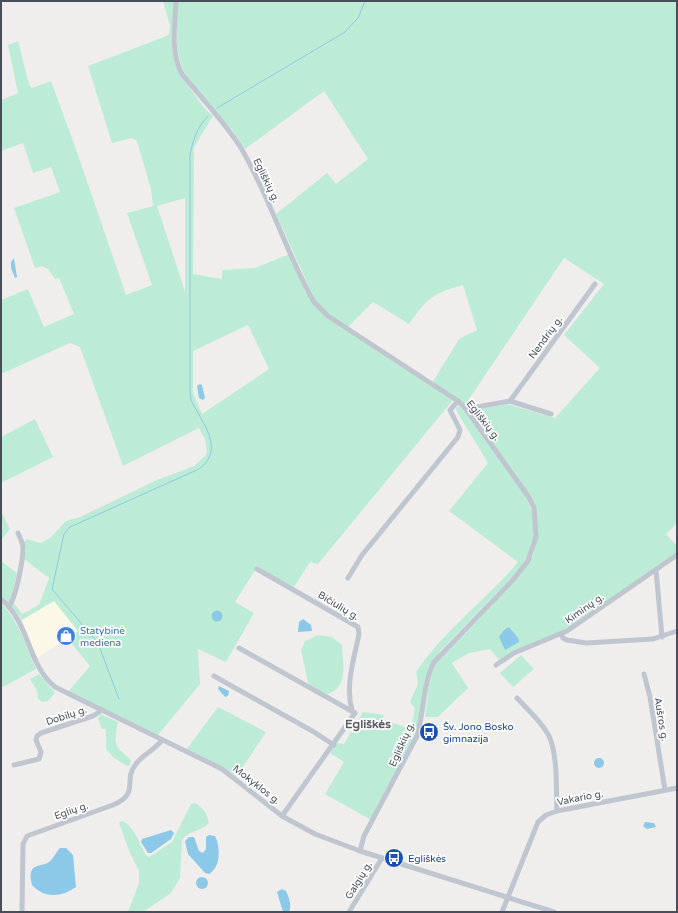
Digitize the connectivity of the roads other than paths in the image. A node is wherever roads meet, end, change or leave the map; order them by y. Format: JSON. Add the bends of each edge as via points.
{"nodes":[{"id":1,"x":176,"y":1,"type":"edge"},
{"id":2,"x":595,"y":284,"type":"dead end"},
{"id":3,"x":458,"y":401,"type":"junction"},
{"id":4,"x":510,"y":401,"type":"junction"},
{"id":5,"x":466,"y":409,"type":"junction"},
{"id":6,"x":551,"y":414,"type":"dead end"},
{"id":7,"x":18,"y":533,"type":"dead end"},
{"id":8,"x":677,"y":556,"type":"edge"},
{"id":9,"x":257,"y":569,"type":"dead end"},
{"id":10,"x":656,"y":570,"type":"junction"},
{"id":11,"x":348,"y":578,"type":"dead end"},
{"id":12,"x":1,"y":599,"type":"edge"},
{"id":13,"x":9,"y":606,"type":"junction"},
{"id":14,"x":677,"y":631,"type":"edge"},
{"id":15,"x":561,"y":634,"type":"junction"},
{"id":16,"x":662,"y":637,"type":"junction"},
{"id":17,"x":239,"y":648,"type":"dead end"},
{"id":18,"x":496,"y":665,"type":"dead end"},
{"id":19,"x":644,"y":674,"type":"dead end"},
{"id":20,"x":214,"y":676,"type":"dead end"},
{"id":21,"x":517,"y":698,"type":"dead end"},
{"id":22,"x":102,"y":710,"type":"junction"},
{"id":23,"x":353,"y":712,"type":"junction"},
{"id":24,"x":162,"y":740,"type":"junction"},
{"id":25,"x":334,"y":745,"type":"junction"},
{"id":26,"x":14,"y":765,"type":"dead end"},
{"id":27,"x":677,"y":788,"type":"edge"},
{"id":28,"x":666,"y":790,"type":"junction"},
{"id":29,"x":557,"y":811,"type":"junction"},
{"id":30,"x":282,"y":816,"type":"junction"},
{"id":31,"x":360,"y":851,"type":"junction"},
{"id":32,"x":382,"y":858,"type":"junction"},
{"id":33,"x":509,"y":897,"type":"junction"},
{"id":34,"x":22,"y":912,"type":"edge"},
{"id":35,"x":349,"y":912,"type":"edge"},
{"id":36,"x":502,"y":912,"type":"edge"},
{"id":37,"x":554,"y":912,"type":"edge"}],
"edges":[{"from":1,"to":3,"type":"street","name":"Egliškių g.","via":[[174,47],[178,66],[241,148],[314,302],[328,316]]},
{"from":2,"to":4,"type":"street","name":"Nendrių g."},
{"from":3,"to":5,"type":"street","name":"Egliškių g."},
{"from":3,"to":11,"type":"street","via":[[450,410],[460,430],[458,437],[362,555]]},
{"from":4,"to":5,"type":"street"},
{"from":4,"to":6,"type":"street"},
{"from":5,"to":31,"type":"street","name":"Egliškių g.","via":[[532,502],[536,527],[533,549],[528,561],[512,581],[434,662],[428,675],[417,736],[364,836]]},
{"from":7,"to":13,"type":"street","via":[[24,549],[17,584]]},
{"from":8,"to":10,"type":"street","name":"Kiminų g."},
{"from":9,"to":23,"type":"street","name":"Bičiulių g.","via":[[358,627],[359,634],[349,684],[349,699]]},
{"from":10,"to":15,"type":"street","name":"Kiminų g."},
{"from":10,"to":16,"type":"street"},
{"from":12,"to":13,"type":"street","name":"Mokyklos g."},
{"from":13,"to":22,"type":"street","name":"Mokyklos g.","via":[[21,624],[39,670],[48,681],[64,692]]},
{"from":14,"to":16,"type":"street"},
{"from":15,"to":16,"type":"street","via":[[568,640],[586,643]]},
{"from":15,"to":18,"type":"street","name":"Kiminų g.","via":[[514,653]]},
{"from":17,"to":23,"type":"street"},
{"from":19,"to":28,"type":"street","name":"Aušros g."},
{"from":20,"to":25,"type":"street"},
{"from":21,"to":29,"type":"street","via":[[549,736],[554,762]]},
{"from":22,"to":24,"type":"street","name":"Mokyklos g."},
{"from":22,"to":26,"type":"street","name":"Dobilų g.","via":[[93,716],[41,733],[36,740],[41,752],[39,759]]},
{"from":23,"to":25,"type":"street"},
{"from":24,"to":30,"type":"street","name":"Mokyklos g.","via":[[222,769]]},
{"from":24,"to":34,"type":"street","name":"Eglių g.","via":[[134,765],[125,799],[27,836],[23,844]]},
{"from":25,"to":30,"type":"street"},
{"from":27,"to":28,"type":"street","name":"Vakario g."},
{"from":28,"to":29,"type":"street","name":"Vakario g."},
{"from":29,"to":33,"type":"street","name":"Vakario g.","via":[[546,815],[538,822]]},
{"from":30,"to":31,"type":"street","name":"Mokyklos g.","via":[[315,834]]},
{"from":31,"to":32,"type":"street","name":"Mokyklos g."},
{"from":32,"to":33,"type":"street","name":"Mokyklos g."},
{"from":32,"to":35,"type":"street","name":"Galgių g."},
{"from":33,"to":36,"type":"street","name":"Vakario g."},
{"from":33,"to":37,"type":"street","name":"Mokyklos g."}]}
